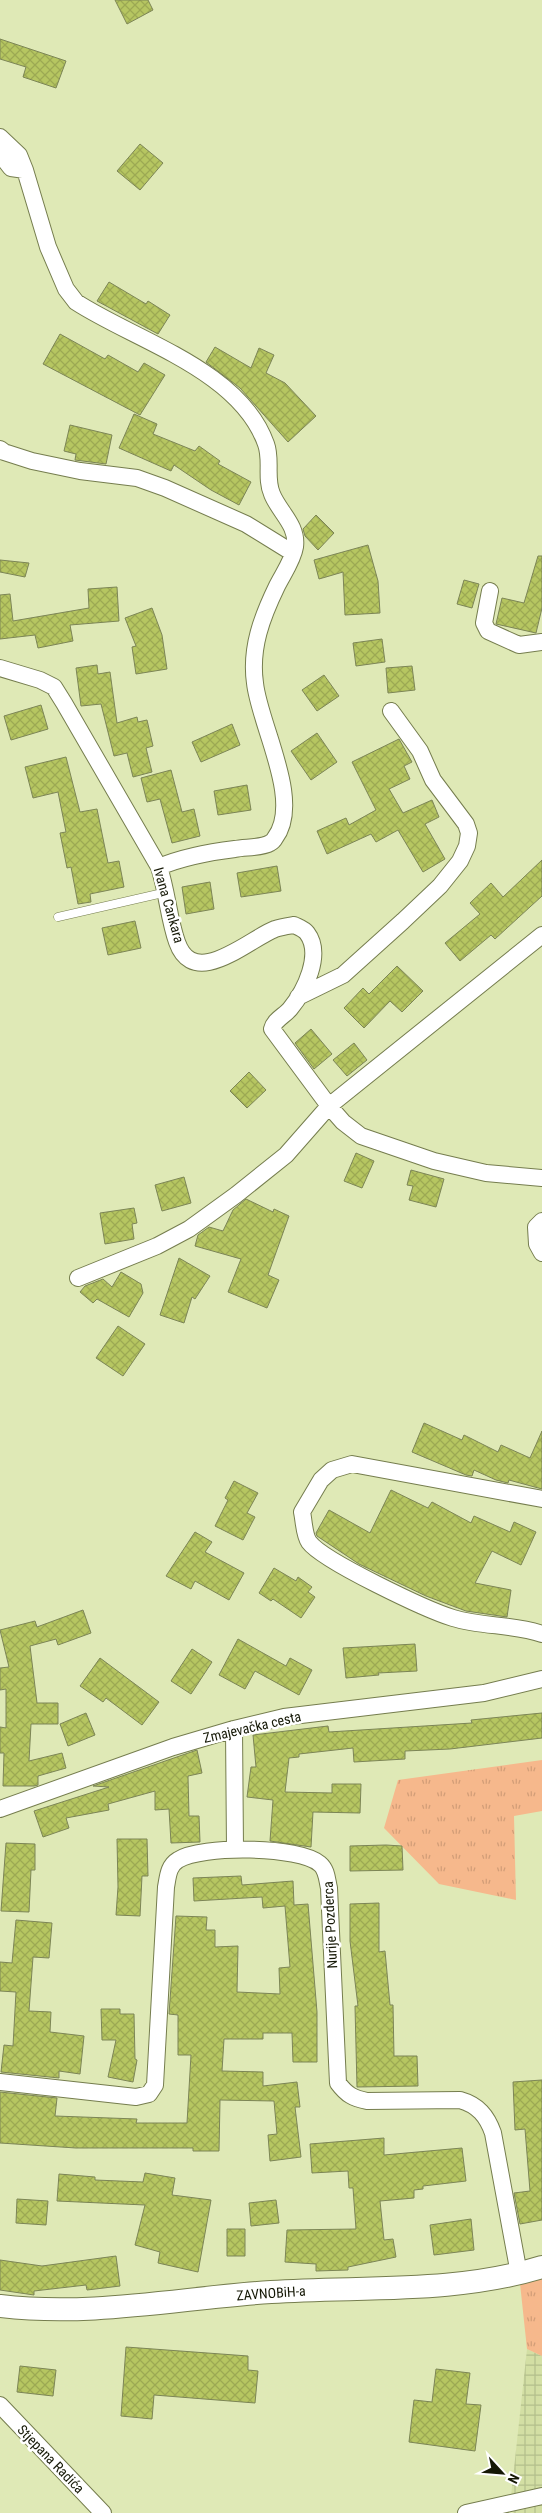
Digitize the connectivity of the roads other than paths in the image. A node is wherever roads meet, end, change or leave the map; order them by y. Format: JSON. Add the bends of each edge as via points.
{"nodes":[{"id":1,"x":0,"y":137,"type":"edge"},
{"id":2,"x":0,"y":154,"type":"edge"},
{"id":3,"x":25,"y":170,"type":"junction"},
{"id":4,"x":0,"y":449,"type":"edge"},
{"id":5,"x":293,"y":553,"type":"junction"},
{"id":6,"x":490,"y":591,"type":"dead end"},
{"id":7,"x":542,"y":642,"type":"edge"},
{"id":8,"x":0,"y":668,"type":"edge"},
{"id":9,"x":391,"y":711,"type":"dead end"},
{"id":10,"x":160,"y":867,"type":"junction"},
{"id":11,"x":167,"y":892,"type":"junction"},
{"id":12,"x":58,"y":917,"type":"dead end"},
{"id":13,"x":542,"y":935,"type":"edge"},
{"id":14,"x":298,"y":997,"type":"junction"},
{"id":15,"x":329,"y":1106,"type":"junction"},
{"id":16,"x":542,"y":1178,"type":"edge"},
{"id":17,"x":542,"y":1220,"type":"edge"},
{"id":18,"x":542,"y":1253,"type":"edge"},
{"id":19,"x":78,"y":1278,"type":"dead end"},
{"id":20,"x":542,"y":1499,"type":"edge"},
{"id":21,"x":542,"y":1634,"type":"edge"},
{"id":22,"x":542,"y":1679,"type":"edge"},
{"id":23,"x":234,"y":1729,"type":"junction"},
{"id":24,"x":0,"y":1809,"type":"edge"},
{"id":25,"x":235,"y":1848,"type":"junction"},
{"id":26,"x":0,"y":2082,"type":"edge"},
{"id":27,"x":542,"y":2267,"type":"edge"},
{"id":28,"x":519,"y":2274,"type":"junction"},
{"id":29,"x":0,"y":2306,"type":"edge"},
{"id":30,"x":0,"y":2405,"type":"edge"},
{"id":31,"x":542,"y":2496,"type":"edge"},
{"id":32,"x":103,"y":2513,"type":"edge"},
{"id":33,"x":466,"y":2513,"type":"edge"}],
"edges":[{"from":1,"to":3,"type":"street","via":[[19,155]]},
{"from":2,"to":3,"type":"street","via":[[11,168]]},
{"from":3,"to":5,"type":"street","via":[[48,247],[66,289],[76,302],[167,350],[214,381],[252,418],[267,445],[272,494],[291,524],[295,540]]},
{"from":4,"to":5,"type":"street","via":[[32,461],[146,481],[246,524]]},
{"from":5,"to":10,"type":"street","via":[[268,604],[255,644],[254,681],[258,704],[278,764],[284,798],[282,821],[276,837],[269,844],[222,851]]},
{"from":6,"to":7,"type":"street","via":[[484,623],[488,631],[519,645]]},
{"from":8,"to":10,"type":"street","name":"Ivana Cankara","via":[[54,687]]},
{"from":9,"to":14,"type":"street","via":[[420,751],[433,780],[466,824],[468,846],[440,886],[343,975]]},
{"from":10,"to":11,"type":"street","name":"Ivana Cankara"},
{"from":11,"to":12,"type":"lane"},
{"from":11,"to":14,"type":"street","name":"Ivana Cankara","via":[[177,942],[184,955],[196,961],[219,960],[274,930],[294,925],[306,931],[312,943],[313,961]]},
{"from":13,"to":15,"type":"street"},
{"from":14,"to":15,"type":"street","name":"Ivana Cankara","via":[[272,1029]]},
{"from":15,"to":16,"type":"street","via":[[361,1136],[434,1161],[486,1173]]},
{"from":15,"to":19,"type":"street","via":[[286,1155],[188,1229],[150,1249]]},
{"from":17,"to":18,"type":"street","via":[[536,1227],[537,1244]]},
{"from":20,"to":21,"type":"street","via":[[352,1464],[332,1470],[302,1512],[308,1540],[322,1555],[452,1618]]},
{"from":22,"to":23,"type":"street","name":"Zmajevačka cesta","via":[[484,1693],[284,1717]]},
{"from":23,"to":24,"type":"street","name":"Zmajevačka cesta","via":[[173,1747]]},
{"from":23,"to":25,"type":"street"},
{"from":25,"to":26,"type":"street","name":"Nurije Pozderca","via":[[194,1854],[178,1860],[169,1869],[155,2085],[149,2094],[136,2098]]},
{"from":25,"to":28,"type":"street","name":"Nurije Pozderca","via":[[313,1858],[322,1865],[327,1874],[338,2083],[346,2094],[367,2101],[460,2100],[481,2112],[493,2133]]},
{"from":27,"to":28,"type":"main road","name":"ZAVNOBiH-a"},
{"from":28,"to":29,"type":"main road","name":"ZAVNOBiH-a","via":[[456,2284],[271,2292],[99,2310],[34,2310]]},
{"from":30,"to":32,"type":"street","name":"Stjepana Radića"},
{"from":31,"to":33,"type":"street"}]}
